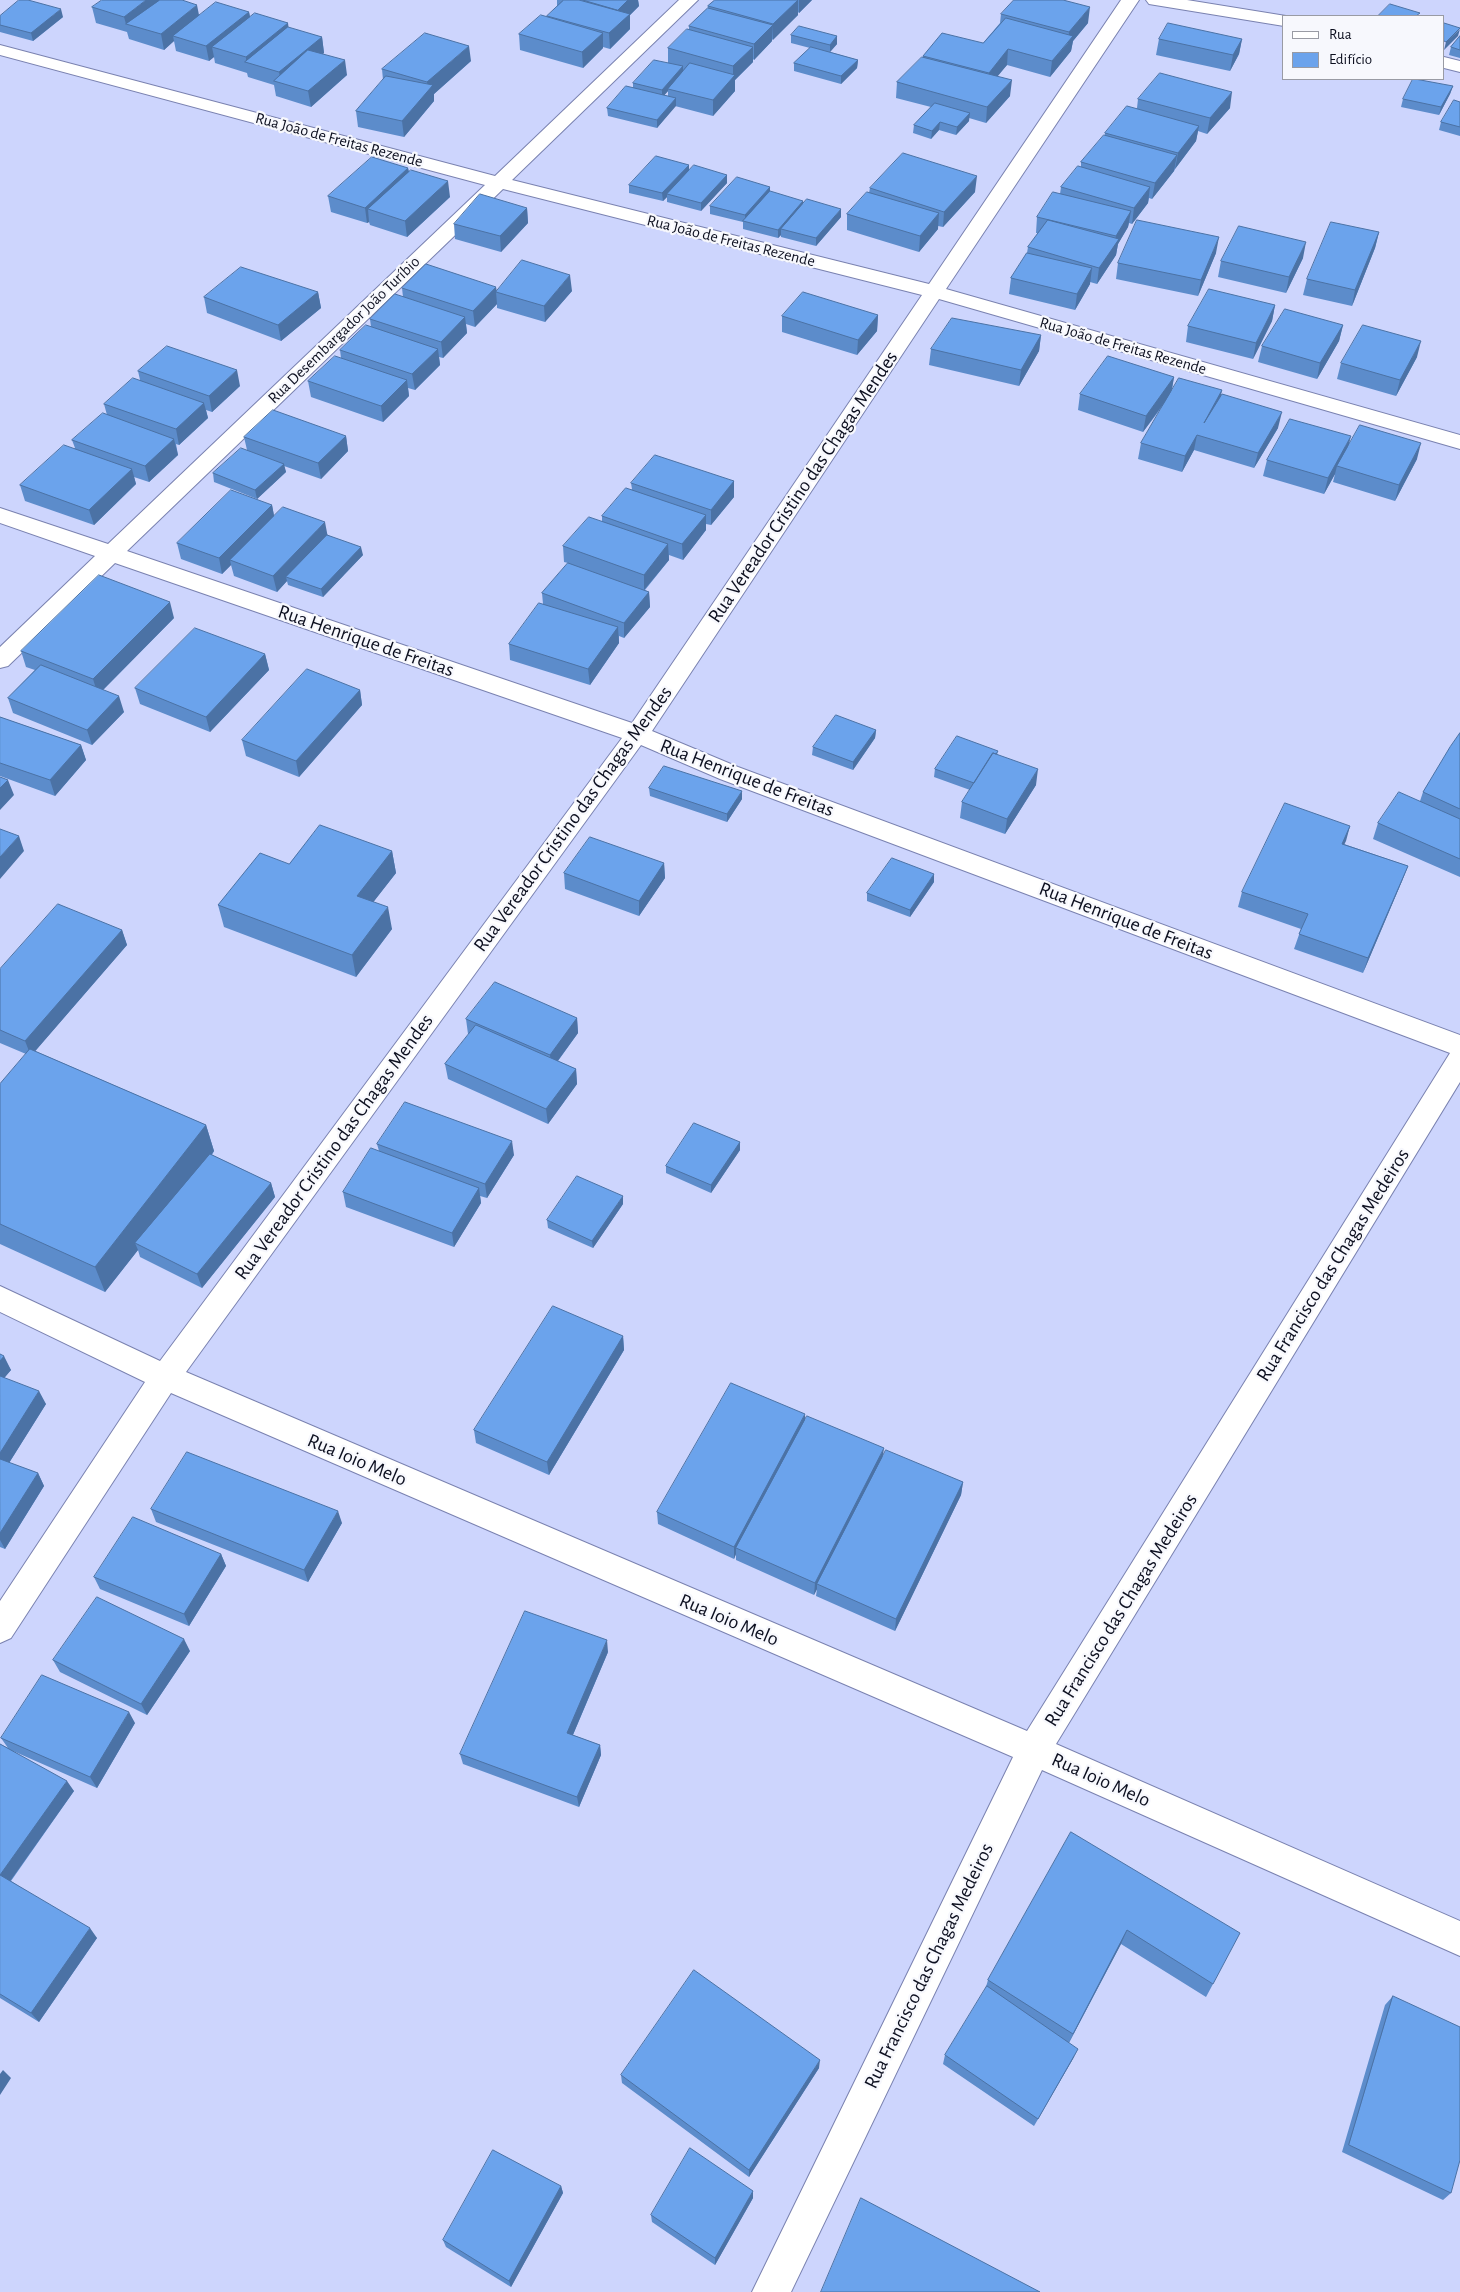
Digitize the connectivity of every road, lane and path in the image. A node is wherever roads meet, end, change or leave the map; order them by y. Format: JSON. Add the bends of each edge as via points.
{"nodes":[{"id":1,"x":689,"y":0,"type":"edge"},
{"id":2,"x":1130,"y":0,"type":"edge"},
{"id":3,"x":1155,"y":0,"type":"edge"},
{"id":4,"x":1282,"y":22,"type":"edge"},
{"id":5,"x":0,"y":50,"type":"edge"},
{"id":6,"x":1445,"y":62,"type":"edge"},
{"id":7,"x":1460,"y":67,"type":"edge"},
{"id":8,"x":497,"y":182,"type":"junction"},
{"id":9,"x":934,"y":292,"type":"junction"},
{"id":10,"x":1460,"y":442,"type":"edge"},
{"id":11,"x":0,"y":515,"type":"edge"},
{"id":12,"x":112,"y":554,"type":"junction"},
{"id":13,"x":0,"y":660,"type":"edge"},
{"id":14,"x":637,"y":734,"type":"junction"},
{"id":15,"x":1460,"y":1046,"type":"edge"},
{"id":16,"x":1460,"y":1059,"type":"edge"},
{"id":17,"x":0,"y":1298,"type":"edge"},
{"id":18,"x":165,"y":1377,"type":"junction"},
{"id":19,"x":0,"y":1628,"type":"edge"},
{"id":20,"x":1034,"y":1750,"type":"junction"},
{"id":21,"x":1460,"y":1939,"type":"edge"},
{"id":22,"x":771,"y":2292,"type":"edge"}],
"edges":[{"from":1,"to":8,"type":"street","name":"Rua Desembargador João Turíbio"},
{"from":2,"to":9,"type":"street","name":"Rua Vereador Cristino das Chagas Mendes"},
{"from":3,"to":4,"type":"street"},
{"from":5,"to":8,"type":"street","name":"Rua João de Freitas Rezende"},
{"from":6,"to":7,"type":"street"},
{"from":8,"to":9,"type":"street","name":"Rua João de Freitas Rezende"},
{"from":8,"to":12,"type":"street","name":"Rua Desembargador João Turíbio"},
{"from":9,"to":10,"type":"street","name":"Rua João de Freitas Rezende"},
{"from":9,"to":14,"type":"street","name":"Rua Vereador Cristino das Chagas Mendes"},
{"from":11,"to":12,"type":"street","name":"Rua Henrique de Freitas"},
{"from":12,"to":13,"type":"street","name":"Rua Desembargador João Turíbio"},
{"from":12,"to":14,"type":"street","name":"Rua Henrique de Freitas"},
{"from":14,"to":15,"type":"street","name":"Rua Henrique de Freitas","via":[[729,773]]},
{"from":14,"to":18,"type":"street","name":"Rua Vereador Cristino das Chagas Mendes"},
{"from":16,"to":20,"type":"street","name":"Rua Francisco das Chagas Medeiros"},
{"from":17,"to":18,"type":"street","name":"Rua Ioio Melo"},
{"from":18,"to":19,"type":"street","name":"Rua Vereador Cristino das Chagas Mendes"},
{"from":18,"to":20,"type":"street","name":"Rua Ioio Melo"},
{"from":20,"to":21,"type":"street","name":"Rua Ioio Melo"},
{"from":20,"to":22,"type":"street","name":"Rua Francisco das Chagas Medeiros"}]}
